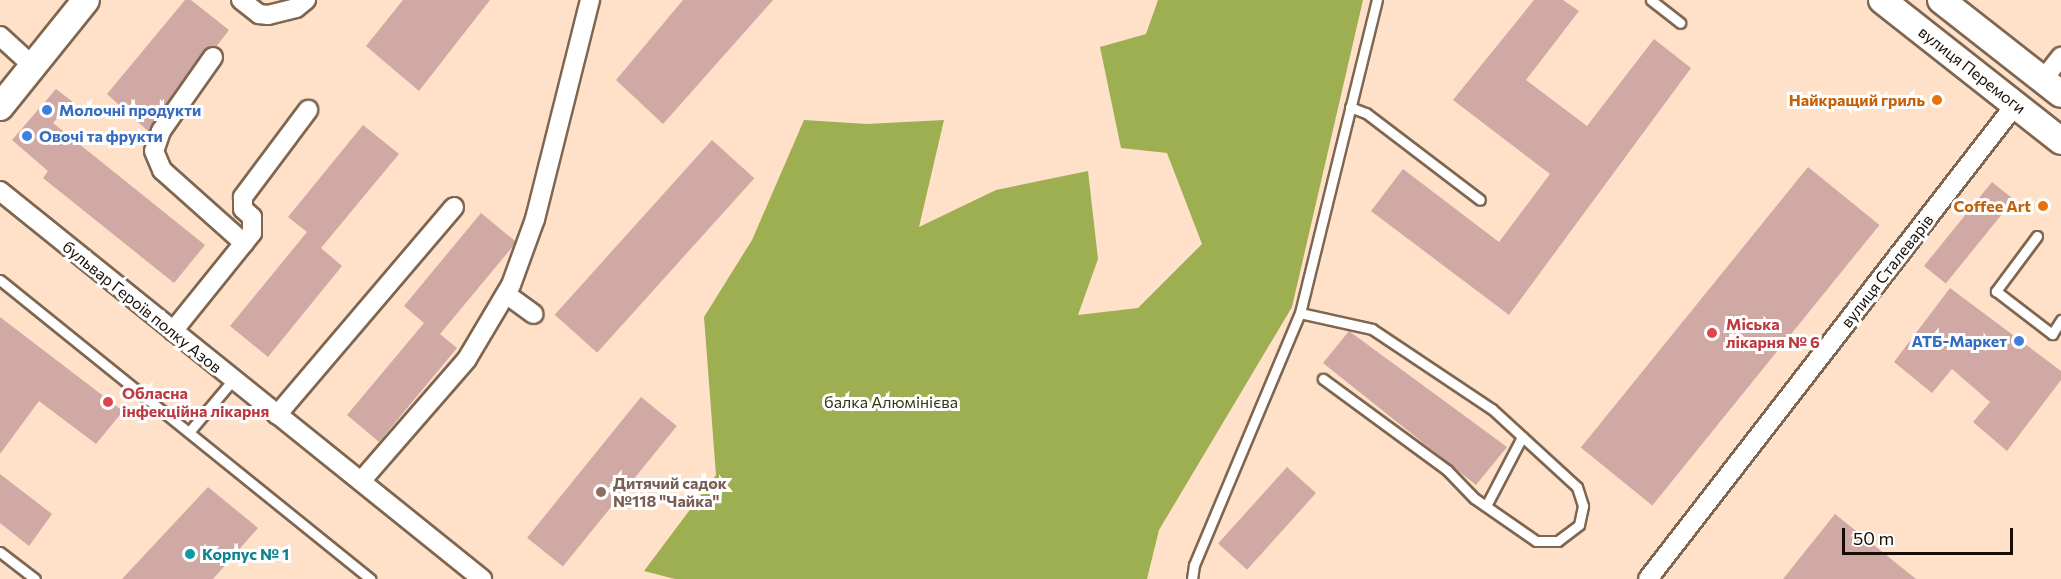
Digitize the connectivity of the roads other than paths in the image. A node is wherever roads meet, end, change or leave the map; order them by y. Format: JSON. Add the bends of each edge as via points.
{"nodes":[{"id":1,"x":86,"y":0,"type":"edge"},
{"id":2,"x":241,"y":0,"type":"edge"},
{"id":3,"x":306,"y":0,"type":"edge"},
{"id":4,"x":590,"y":0,"type":"edge"},
{"id":5,"x":1377,"y":0,"type":"edge"},
{"id":6,"x":1650,"y":0,"type":"edge"},
{"id":7,"x":1882,"y":0,"type":"edge"},
{"id":8,"x":1941,"y":0,"type":"edge"},
{"id":9,"x":1680,"y":23,"type":"dead end"},
{"id":10,"x":0,"y":36,"type":"edge"},
{"id":11,"x":213,"y":57,"type":"dead end"},
{"id":12,"x":2061,"y":57,"type":"edge"},
{"id":13,"x":33,"y":66,"type":"junction"},
{"id":14,"x":2051,"y":87,"type":"edge"},
{"id":15,"x":2015,"y":105,"type":"junction"},
{"id":16,"x":1350,"y":106,"type":"junction"},
{"id":17,"x":0,"y":107,"type":"edge"},
{"id":18,"x":308,"y":110,"type":"dead end"},
{"id":19,"x":2061,"y":141,"type":"edge"},
{"id":20,"x":0,"y":191,"type":"edge"},
{"id":21,"x":1480,"y":200,"type":"dead end"},
{"id":22,"x":454,"y":207,"type":"dead end"},
{"id":23,"x":2037,"y":236,"type":"dead end"},
{"id":24,"x":244,"y":243,"type":"junction"},
{"id":25,"x":0,"y":280,"type":"edge"},
{"id":26,"x":506,"y":294,"type":"junction"},
{"id":27,"x":1300,"y":313,"type":"junction"},
{"id":28,"x":534,"y":314,"type":"dead end"},
{"id":29,"x":2061,"y":320,"type":"edge"},
{"id":30,"x":173,"y":331,"type":"junction"},
{"id":31,"x":1323,"y":379,"type":"dead end"},
{"id":32,"x":232,"y":381,"type":"junction"},
{"id":33,"x":277,"y":415,"type":"junction"},
{"id":34,"x":189,"y":432,"type":"junction"},
{"id":35,"x":1522,"y":437,"type":"junction"},
{"id":36,"x":362,"y":480,"type":"junction"},
{"id":37,"x":1488,"y":504,"type":"junction"},
{"id":38,"x":0,"y":552,"type":"edge"},
{"id":39,"x":34,"y":579,"type":"edge"},
{"id":40,"x":370,"y":579,"type":"edge"},
{"id":41,"x":482,"y":579,"type":"edge"},
{"id":42,"x":1192,"y":579,"type":"edge"},
{"id":43,"x":1648,"y":579,"type":"edge"}],
"edges":[{"from":1,"to":13,"type":"main road"},
{"from":2,"to":3,"type":"street","via":[[259,14],[268,15],[296,8]]},
{"from":4,"to":26,"type":"street","via":[[535,219]]},
{"from":5,"to":16,"type":"lane"},
{"from":6,"to":9,"type":"lane"},
{"from":7,"to":15,"type":"main road","name":"вулиця Перемоги"},
{"from":8,"to":14,"type":"main road"},
{"from":10,"to":13,"type":"street"},
{"from":11,"to":24,"type":"street","via":[[160,130],[154,151],[162,170]]},
{"from":12,"to":14,"type":"street"},
{"from":13,"to":17,"type":"main road"},
{"from":15,"to":19,"type":"main road","name":"вулиця Перемоги"},
{"from":15,"to":43,"type":"street","name":"вулиця Сталеварів"},
{"from":16,"to":21,"type":"lane","via":[[1366,113]]},
{"from":16,"to":27,"type":"lane"},
{"from":18,"to":24,"type":"street","via":[[243,197],[243,209],[252,218],[253,226]]},
{"from":20,"to":30,"type":"street","name":"бульвар Героїв полку Азов"},
{"from":22,"to":33,"type":"street"},
{"from":23,"to":29,"type":"lane","via":[[1996,291],[2052,334]]},
{"from":24,"to":30,"type":"street"},
{"from":25,"to":34,"type":"lane"},
{"from":26,"to":28,"type":"street"},
{"from":26,"to":36,"type":"street","via":[[467,359]]},
{"from":27,"to":35,"type":"lane","via":[[1372,329],[1492,409]]},
{"from":27,"to":42,"type":"lane","via":[[1194,565]]},
{"from":30,"to":32,"type":"street","name":"бульвар Героїв полку Азов"},
{"from":31,"to":37,"type":"lane","via":[[1448,470],[1474,498]]},
{"from":32,"to":33,"type":"street","name":"бульвар Героїв полку Азов"},
{"from":32,"to":34,"type":"lane"},
{"from":33,"to":36,"type":"street","name":"бульвар Героїв полку Азов"},
{"from":34,"to":40,"type":"lane"},
{"from":35,"to":37,"type":"lane"},
{"from":35,"to":37,"type":"lane","via":[[1577,487],[1583,506],[1579,525],[1565,537],[1542,543]]},
{"from":36,"to":41,"type":"street","name":"бульвар Героїв полку Азов"},
{"from":38,"to":39,"type":"lane"}]}
